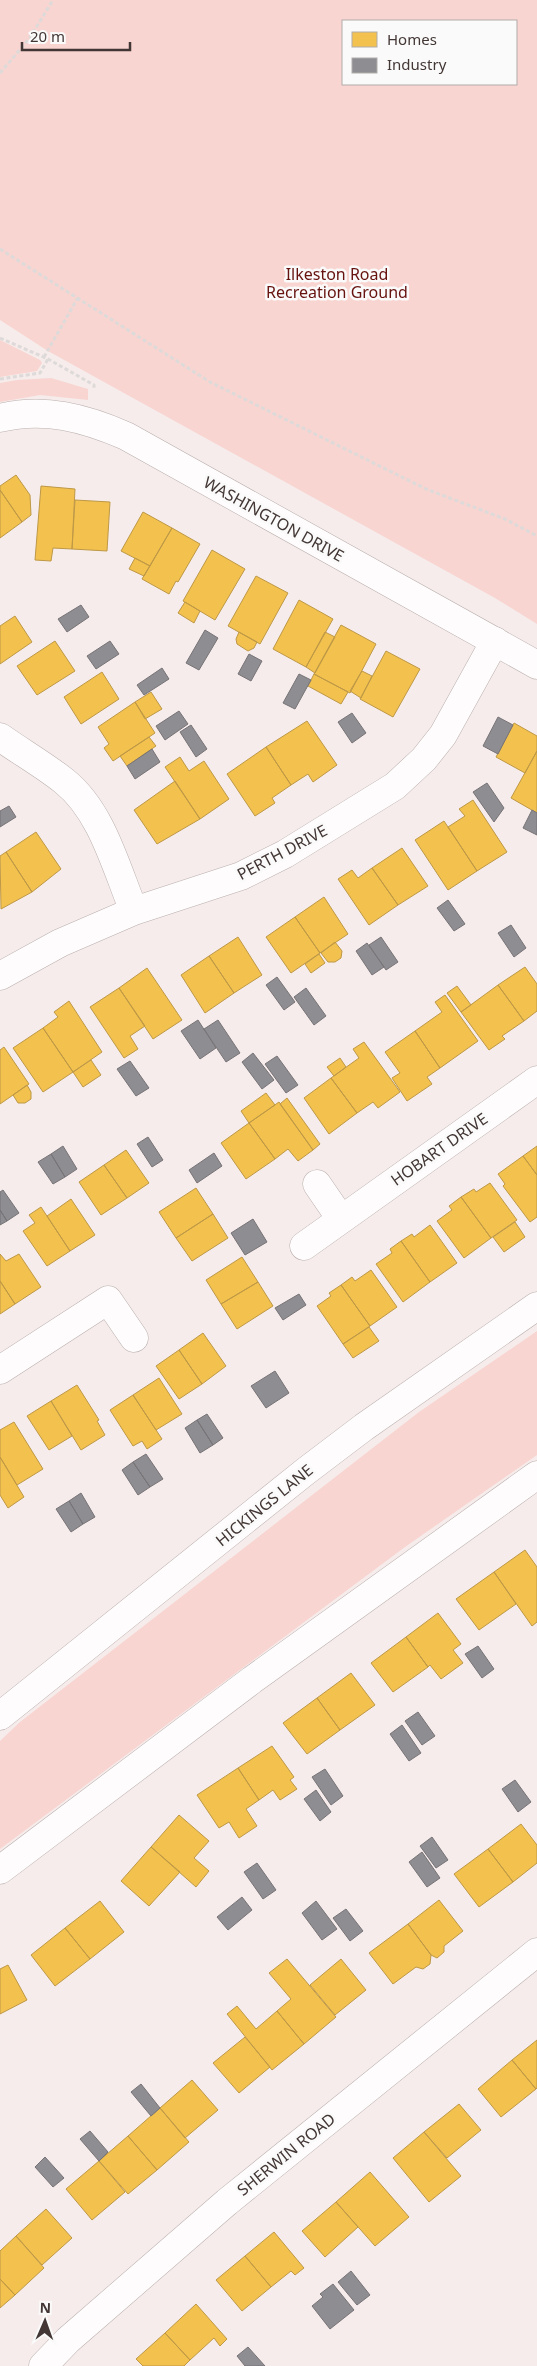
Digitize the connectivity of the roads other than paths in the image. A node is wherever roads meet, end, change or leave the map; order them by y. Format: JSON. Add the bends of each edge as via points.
{"nodes":[{"id":1,"x":0,"y":418,"type":"edge"},
{"id":2,"x":495,"y":641,"type":"junction"},
{"id":3,"x":537,"y":665,"type":"edge"},
{"id":4,"x":4,"y":750,"type":"edge"},
{"id":5,"x":134,"y":911,"type":"junction"},
{"id":6,"x":0,"y":976,"type":"edge"},
{"id":7,"x":537,"y":1080,"type":"edge"},
{"id":8,"x":317,"y":1184,"type":"dead end"},
{"id":9,"x":341,"y":1219,"type":"junction"},
{"id":10,"x":304,"y":1246,"type":"dead end"},
{"id":11,"x":537,"y":1306,"type":"edge"},
{"id":12,"x":134,"y":1338,"type":"dead end"},
{"id":13,"x":0,"y":1370,"type":"edge"},
{"id":14,"x":537,"y":1476,"type":"edge"},
{"id":15,"x":0,"y":1716,"type":"edge"},
{"id":16,"x":0,"y":1870,"type":"edge"},
{"id":17,"x":537,"y":1952,"type":"edge"},
{"id":18,"x":43,"y":2366,"type":"edge"}],
"edges":[{"from":1,"to":2,"type":"street","name":"WASHINGTON DRIVE","via":[[18,414],[57,414],[97,423],[126,436]]},
{"from":2,"to":3,"type":"street","name":"WASHINGTON DRIVE"},
{"from":2,"to":5,"type":"street","name":"PERTH DRIVE","via":[[443,735],[424,759],[395,786],[286,854],[241,876]]},
{"from":4,"to":5,"type":"street","via":[[65,782],[82,800],[100,827]]},
{"from":5,"to":6,"type":"street","name":"PERTH DRIVE","via":[[60,943]]},
{"from":7,"to":9,"type":"street","name":"HOBART DRIVE"},
{"from":8,"to":9,"type":"street"},
{"from":9,"to":10,"type":"street","name":"HOBART DRIVE"},
{"from":11,"to":15,"type":"street","name":"HICKINGS LANE","via":[[306,1471]]},
{"from":12,"to":13,"type":"street","via":[[108,1300]]},
{"from":14,"to":16,"type":"street","via":[[252,1680]]},
{"from":17,"to":18,"type":"street","name":"SHERWIN ROAD","via":[[227,2202],[68,2340]]}]}
